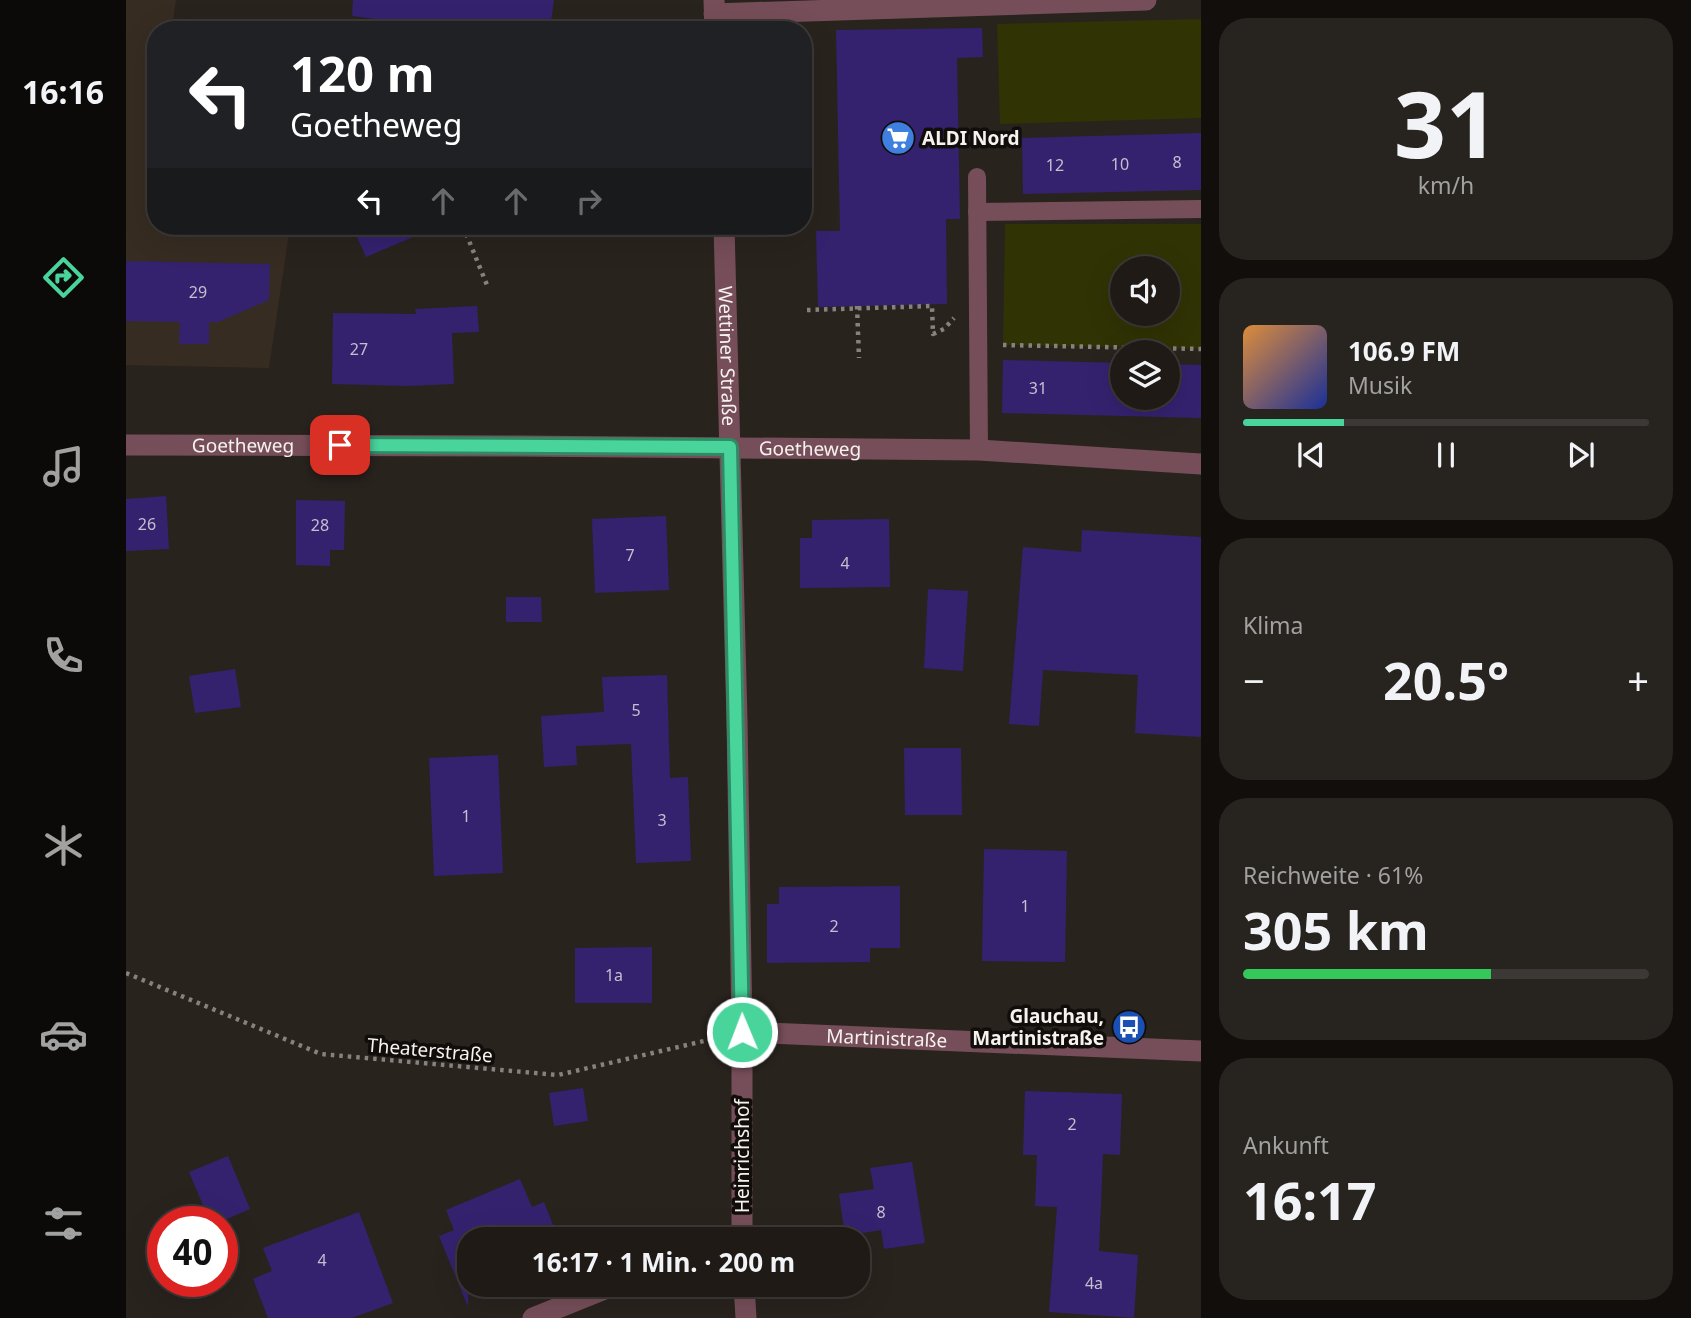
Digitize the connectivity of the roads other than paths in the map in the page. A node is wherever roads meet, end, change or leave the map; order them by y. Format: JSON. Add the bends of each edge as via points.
{"nodes":[{"id":1,"x":1146,"y":0,"type":"edge"},
{"id":2,"x":714,"y":15,"type":"edge"},
{"id":3,"x":977,"y":177,"type":"dead end"},
{"id":4,"x":1201,"y":209,"type":"edge"},
{"id":5,"x":977,"y":212,"type":"junction"},
{"id":6,"x":724,"y":235,"type":"edge"},
{"id":7,"x":126,"y":445,"type":"edge"},
{"id":8,"x":730,"y":447,"type":"junction"},
{"id":9,"x":979,"y":450,"type":"junction"},
{"id":10,"x":1201,"y":464,"type":"edge"},
{"id":11,"x":742,"y":1032,"type":"junction"},
{"id":12,"x":1201,"y":1051,"type":"edge"},
{"id":13,"x":738,"y":1227,"type":"edge"},
{"id":14,"x":585,"y":1297,"type":"edge"},
{"id":15,"x":745,"y":1297,"type":"edge"},
{"id":16,"x":533,"y":1318,"type":"edge"},
{"id":17,"x":746,"y":1318,"type":"edge"}],
"edges":[{"from":1,"to":2,"type":"street"},
{"from":3,"to":5,"type":"lane"},
{"from":4,"to":5,"type":"lane"},
{"from":5,"to":9,"type":"lane"},
{"from":6,"to":8,"type":"street","name":"Wettiner Straße"},
{"from":7,"to":8,"type":"street","name":"Goetheweg"},
{"from":8,"to":9,"type":"street","name":"Goetheweg"},
{"from":8,"to":11,"type":"street","name":"Wettiner Straße"},
{"from":9,"to":10,"type":"street","name":"Goetheweg"},
{"from":11,"to":12,"type":"street","name":"Martinistraße"},
{"from":11,"to":13,"type":"street","name":"Heinrichshof"},
{"from":14,"to":16,"type":"street"},
{"from":15,"to":17,"type":"street"}]}
